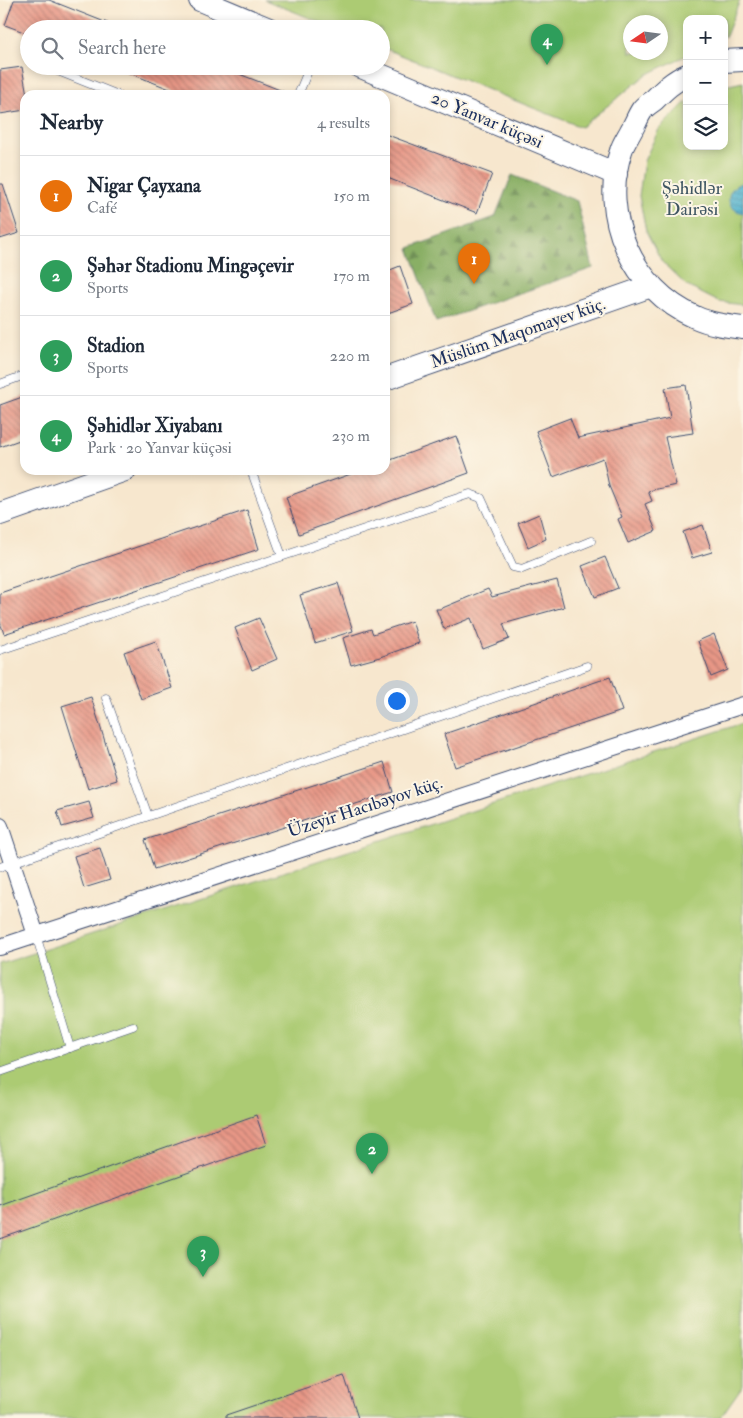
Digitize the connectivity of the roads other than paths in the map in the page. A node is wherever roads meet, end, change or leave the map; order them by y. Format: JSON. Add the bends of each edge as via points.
{"nodes":[{"id":1,"x":200,"y":0,"type":"edge"},
{"id":2,"x":248,"y":20,"type":"edge"},
{"id":3,"x":743,"y":60,"type":"edge"},
{"id":4,"x":728,"y":61,"type":"edge"},
{"id":5,"x":68,"y":75,"type":"edge"},
{"id":6,"x":306,"y":75,"type":"edge"},
{"id":7,"x":380,"y":75,"type":"edge"},
{"id":8,"x":683,"y":77,"type":"edge"},
{"id":9,"x":106,"y":90,"type":"edge"},
{"id":10,"x":300,"y":90,"type":"edge"},
{"id":11,"x":616,"y":174,"type":"junction"},
{"id":12,"x":651,"y":286,"type":"junction"},
{"id":13,"x":743,"y":328,"type":"edge"},
{"id":14,"x":20,"y":377,"type":"edge"},
{"id":15,"x":390,"y":377,"type":"edge"},
{"id":16,"x":0,"y":384,"type":"edge"},
{"id":17,"x":111,"y":475,"type":"edge"},
{"id":18,"x":253,"y":475,"type":"edge"},
{"id":19,"x":0,"y":514,"type":"edge"},
{"id":20,"x":591,"y":541,"type":"dead end"},
{"id":21,"x":282,"y":556,"type":"junction"},
{"id":22,"x":0,"y":650,"type":"edge"},
{"id":23,"x":587,"y":666,"type":"dead end"},
{"id":24,"x":106,"y":698,"type":"dead end"},
{"id":25,"x":743,"y":706,"type":"edge"},
{"id":26,"x":148,"y":816,"type":"junction"},
{"id":27,"x":0,"y":826,"type":"edge"},
{"id":28,"x":6,"y":865,"type":"edge"},
{"id":29,"x":36,"y":935,"type":"junction"},
{"id":30,"x":0,"y":947,"type":"edge"},
{"id":31,"x":132,"y":1026,"type":"dead end"},
{"id":32,"x":70,"y":1048,"type":"junction"},
{"id":33,"x":0,"y":1072,"type":"edge"}],
"edges":[{"from":1,"to":2,"type":"main road"},
{"from":3,"to":4,"type":"main road"},
{"from":5,"to":9,"type":"lane"},
{"from":6,"to":10,"type":"lane"},
{"from":7,"to":11,"type":"main road","name":"20 Yanvar küçəsi"},
{"from":8,"to":11,"type":"main road","via":[[642,110],[621,150]]},
{"from":11,"to":12,"type":"main road","via":[[617,222],[636,267]]},
{"from":12,"to":13,"type":"main road","via":[[671,304],[695,317]]},
{"from":12,"to":15,"type":"main road","name":"Müslüm Maqomayev küç."},
{"from":14,"to":16,"type":"lane"},
{"from":17,"to":19,"type":"main road"},
{"from":18,"to":21,"type":"lane"},
{"from":20,"to":21,"type":"lane","via":[[522,569],[513,567],[481,498],[470,494]]},
{"from":21,"to":22,"type":"lane"},
{"from":23,"to":26,"type":"lane"},
{"from":24,"to":26,"type":"lane"},
{"from":25,"to":29,"type":"street","name":"Üzeyir Hacıbəyov küç."},
{"from":26,"to":28,"type":"lane"},
{"from":27,"to":28,"type":"street"},
{"from":28,"to":29,"type":"street"},
{"from":29,"to":30,"type":"street","name":"Üzeyir Hacıbəyov küç."},
{"from":29,"to":32,"type":"lane"},
{"from":31,"to":32,"type":"lane"},
{"from":32,"to":33,"type":"lane"}]}
